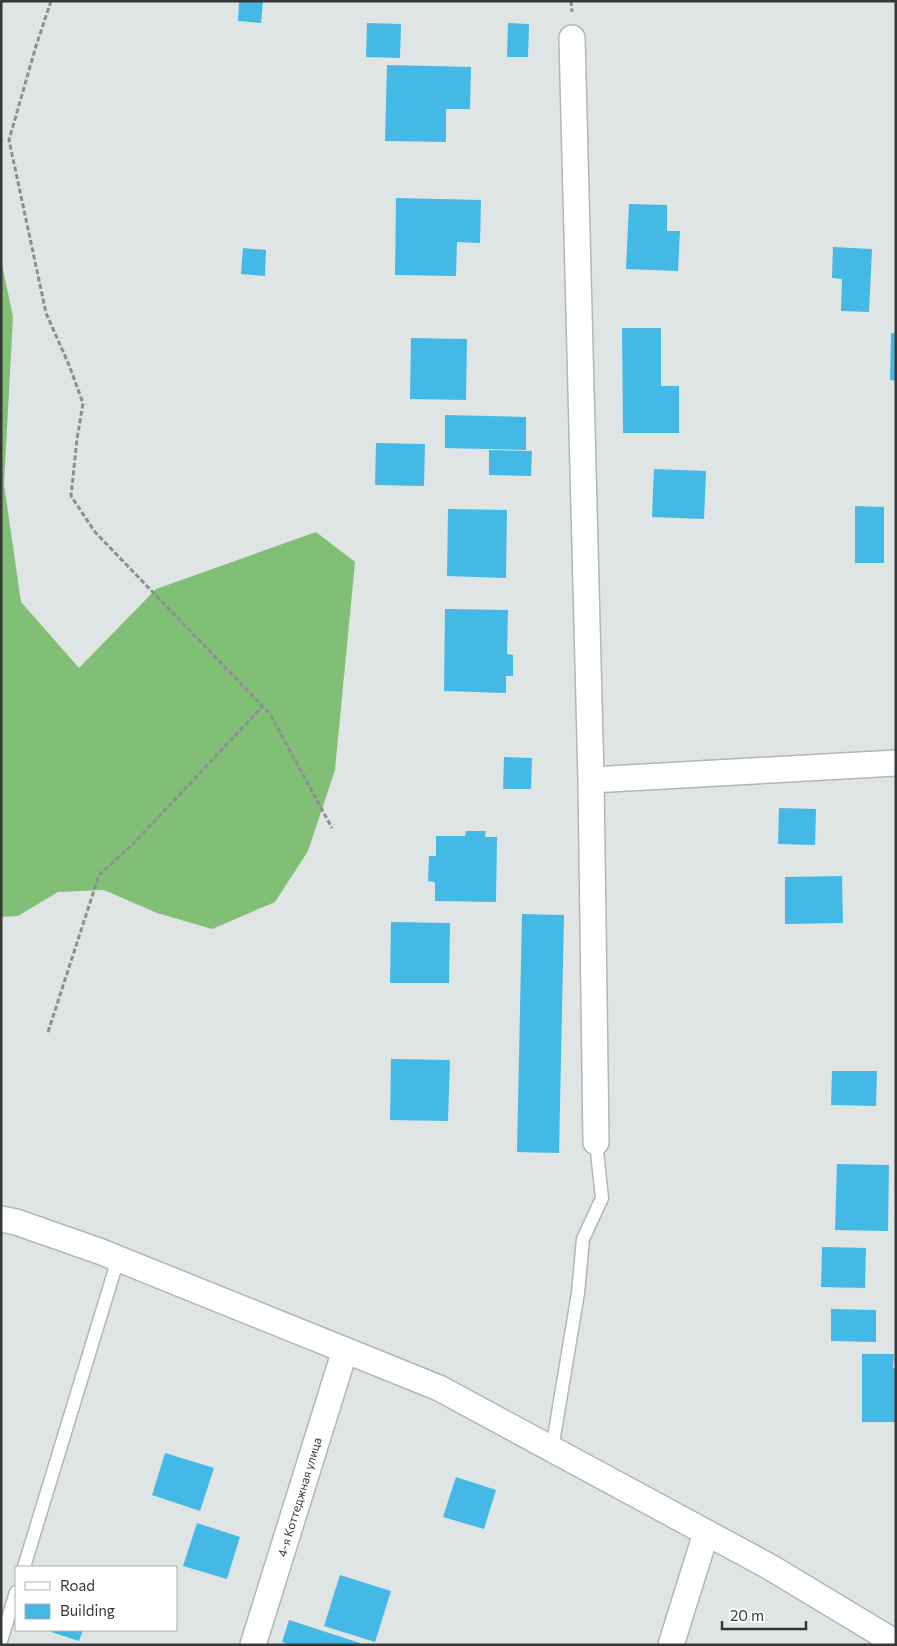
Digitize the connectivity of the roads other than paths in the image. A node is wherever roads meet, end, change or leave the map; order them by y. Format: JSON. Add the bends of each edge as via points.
{"nodes":[{"id":1,"x":572,"y":38,"type":"dead end"},
{"id":2,"x":896,"y":763,"type":"edge"},
{"id":3,"x":591,"y":780,"type":"junction"},
{"id":4,"x":596,"y":1142,"type":"joint"},
{"id":5,"x":1,"y":1219,"type":"edge"},
{"id":6,"x":118,"y":1259,"type":"junction"},
{"id":7,"x":344,"y":1350,"type":"junction"},
{"id":8,"x":552,"y":1449,"type":"junction"},
{"id":9,"x":706,"y":1533,"type":"junction"},
{"id":10,"x":24,"y":1566,"type":"edge"},
{"id":11,"x":15,"y":1595,"type":"edge"},
{"id":12,"x":1,"y":1641,"type":"edge"},
{"id":13,"x":896,"y":1643,"type":"edge"},
{"id":14,"x":253,"y":1645,"type":"edge"},
{"id":15,"x":671,"y":1645,"type":"edge"}],
"edges":[{"from":1,"to":3,"type":"street"},
{"from":2,"to":3,"type":"street"},
{"from":3,"to":4,"type":"street"},
{"from":4,"to":8,"type":"lane","via":[[602,1198],[583,1239],[578,1293]]},
{"from":5,"to":6,"type":"street"},
{"from":6,"to":7,"type":"street"},
{"from":6,"to":10,"type":"lane"},
{"from":7,"to":8,"type":"street","via":[[439,1388]]},
{"from":7,"to":14,"type":"street","name":"4-я Коттеджная улица"},
{"from":8,"to":9,"type":"street"},
{"from":9,"to":13,"type":"street","via":[[770,1567]]},
{"from":9,"to":15,"type":"street"},
{"from":11,"to":12,"type":"lane"}]}
